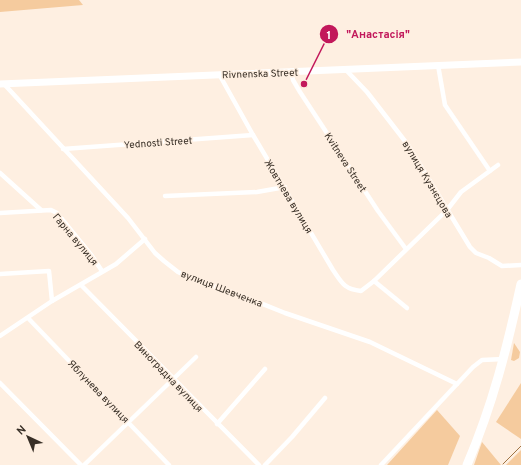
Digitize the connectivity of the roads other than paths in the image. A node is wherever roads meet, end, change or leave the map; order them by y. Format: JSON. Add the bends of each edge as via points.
{"nodes":[{"id":1,"x":521,"y":62,"type":"edge"},
{"id":2,"x":438,"y":65,"type":"junction"},
{"id":3,"x":346,"y":70,"type":"junction"},
{"id":4,"x":291,"y":72,"type":"junction"},
{"id":5,"x":219,"y":74,"type":"junction"},
{"id":6,"x":2,"y":84,"type":"edge"},
{"id":7,"x":253,"y":135,"type":"junction"},
{"id":8,"x":63,"y":149,"type":"junction"},
{"id":9,"x":498,"y":165,"type":"dead end"},
{"id":10,"x":490,"y":171,"type":"junction"},
{"id":11,"x":0,"y":173,"type":"edge"},
{"id":12,"x":285,"y":187,"type":"junction"},
{"id":13,"x":165,"y":196,"type":"dead end"},
{"id":14,"x":42,"y":210,"type":"junction"},
{"id":15,"x":447,"y":210,"type":"junction"},
{"id":16,"x":0,"y":213,"type":"edge"},
{"id":17,"x":145,"y":239,"type":"junction"},
{"id":18,"x":406,"y":249,"type":"junction"},
{"id":19,"x":521,"y":266,"type":"edge"},
{"id":20,"x":102,"y":271,"type":"junction"},
{"id":21,"x":0,"y":274,"type":"edge"},
{"id":22,"x":374,"y":281,"type":"junction"},
{"id":23,"x":521,"y":284,"type":"edge"},
{"id":24,"x":81,"y":285,"type":"junction"},
{"id":25,"x":52,"y":302,"type":"junction"},
{"id":26,"x":407,"y":308,"type":"dead end"},
{"id":27,"x":518,"y":314,"type":"edge"},
{"id":28,"x":28,"y":318,"type":"junction"},
{"id":29,"x":0,"y":336,"type":"edge"},
{"id":30,"x":196,"y":357,"type":"dead end"},
{"id":31,"x":504,"y":359,"type":"junction"},
{"id":32,"x":265,"y":369,"type":"dead end"},
{"id":33,"x":173,"y":379,"type":"junction"},
{"id":34,"x":0,"y":383,"type":"edge"},
{"id":35,"x":457,"y":384,"type":"junction"},
{"id":36,"x":325,"y":398,"type":"dead end"},
{"id":37,"x":129,"y":422,"type":"junction"},
{"id":38,"x":217,"y":424,"type":"junction"},
{"id":39,"x":83,"y":465,"type":"edge"},
{"id":40,"x":169,"y":465,"type":"edge"},
{"id":41,"x":259,"y":465,"type":"edge"},
{"id":42,"x":266,"y":465,"type":"edge"},
{"id":43,"x":381,"y":465,"type":"edge"},
{"id":44,"x":467,"y":465,"type":"edge"}],
"edges":[{"from":1,"to":2,"type":"main road","name":"Rivnenska Street"},
{"from":2,"to":3,"type":"main road","name":"Rivnenska Street"},
{"from":2,"to":10,"type":"street","via":[[445,105]]},
{"from":3,"to":4,"type":"main road","name":"Rivnenska Street"},
{"from":3,"to":15,"type":"street","name":"вулиця Кузнєцова","via":[[368,92],[408,145]]},
{"from":4,"to":5,"type":"main road","name":"Rivnenska Street"},
{"from":4,"to":18,"type":"street","name":"Kvitneva Street","via":[[292,80]]},
{"from":5,"to":6,"type":"main road","name":"Rivnenska Street"},
{"from":5,"to":7,"type":"street","name":"Жовтнева вулиця"},
{"from":6,"to":8,"type":"street","name":"вулиця Шевченка"},
{"from":7,"to":8,"type":"street","name":"Yednosti Street"},
{"from":7,"to":12,"type":"street","name":"Жовтнева вулиця"},
{"from":8,"to":17,"type":"street","name":"вулиця Шевченка"},
{"from":9,"to":10,"type":"street","name":"Жовтнева вулиця"},
{"from":10,"to":15,"type":"street","name":"Жовтнева вулиця","via":[[461,192]]},
{"from":11,"to":14,"type":"street"},
{"from":12,"to":13,"type":"street","via":[[257,192]]},
{"from":12,"to":22,"type":"street","name":"Жовтнева вулиця","via":[[345,288],[361,291]]},
{"from":14,"to":16,"type":"street","name":"Гарна вулиця"},
{"from":14,"to":20,"type":"street","name":"Гарна вулиця","via":[[57,213]]},
{"from":15,"to":18,"type":"street","name":"Жовтнева вулиця"},
{"from":15,"to":19,"type":"street","name":"вулиця Кузнєцова","via":[[476,253],[502,266]]},
{"from":17,"to":20,"type":"street","via":[[116,264]]},
{"from":17,"to":35,"type":"street","name":"вулиця Шевченка","via":[[164,261],[178,272],[195,280],[370,342]]},
{"from":18,"to":22,"type":"street","name":"Жовтнева вулиця"},
{"from":20,"to":24,"type":"street"},
{"from":21,"to":25,"type":"street","via":[[49,271]]},
{"from":22,"to":26,"type":"street"},
{"from":23,"to":27,"type":"highway"},
{"from":24,"to":25,"type":"street"},
{"from":24,"to":33,"type":"street","name":"Виноградна вулиця"},
{"from":25,"to":28,"type":"street"},
{"from":27,"to":31,"type":"highway"},
{"from":28,"to":29,"type":"street"},
{"from":28,"to":37,"type":"street","name":"Яблунева вулиця"},
{"from":30,"to":33,"type":"street"},
{"from":31,"to":35,"type":"street","via":[[482,360]]},
{"from":31,"to":44,"type":"highway","via":[[488,413]]},
{"from":32,"to":38,"type":"street"},
{"from":33,"to":37,"type":"street"},
{"from":33,"to":38,"type":"street","name":"Виноградна вулиця"},
{"from":34,"to":39,"type":"street"},
{"from":35,"to":43,"type":"street"},
{"from":36,"to":42,"type":"street"},
{"from":37,"to":39,"type":"street"},
{"from":37,"to":40,"type":"street","name":"Яблунева вулиця"},
{"from":38,"to":41,"type":"street","name":"Виноградна вулиця"}]}
